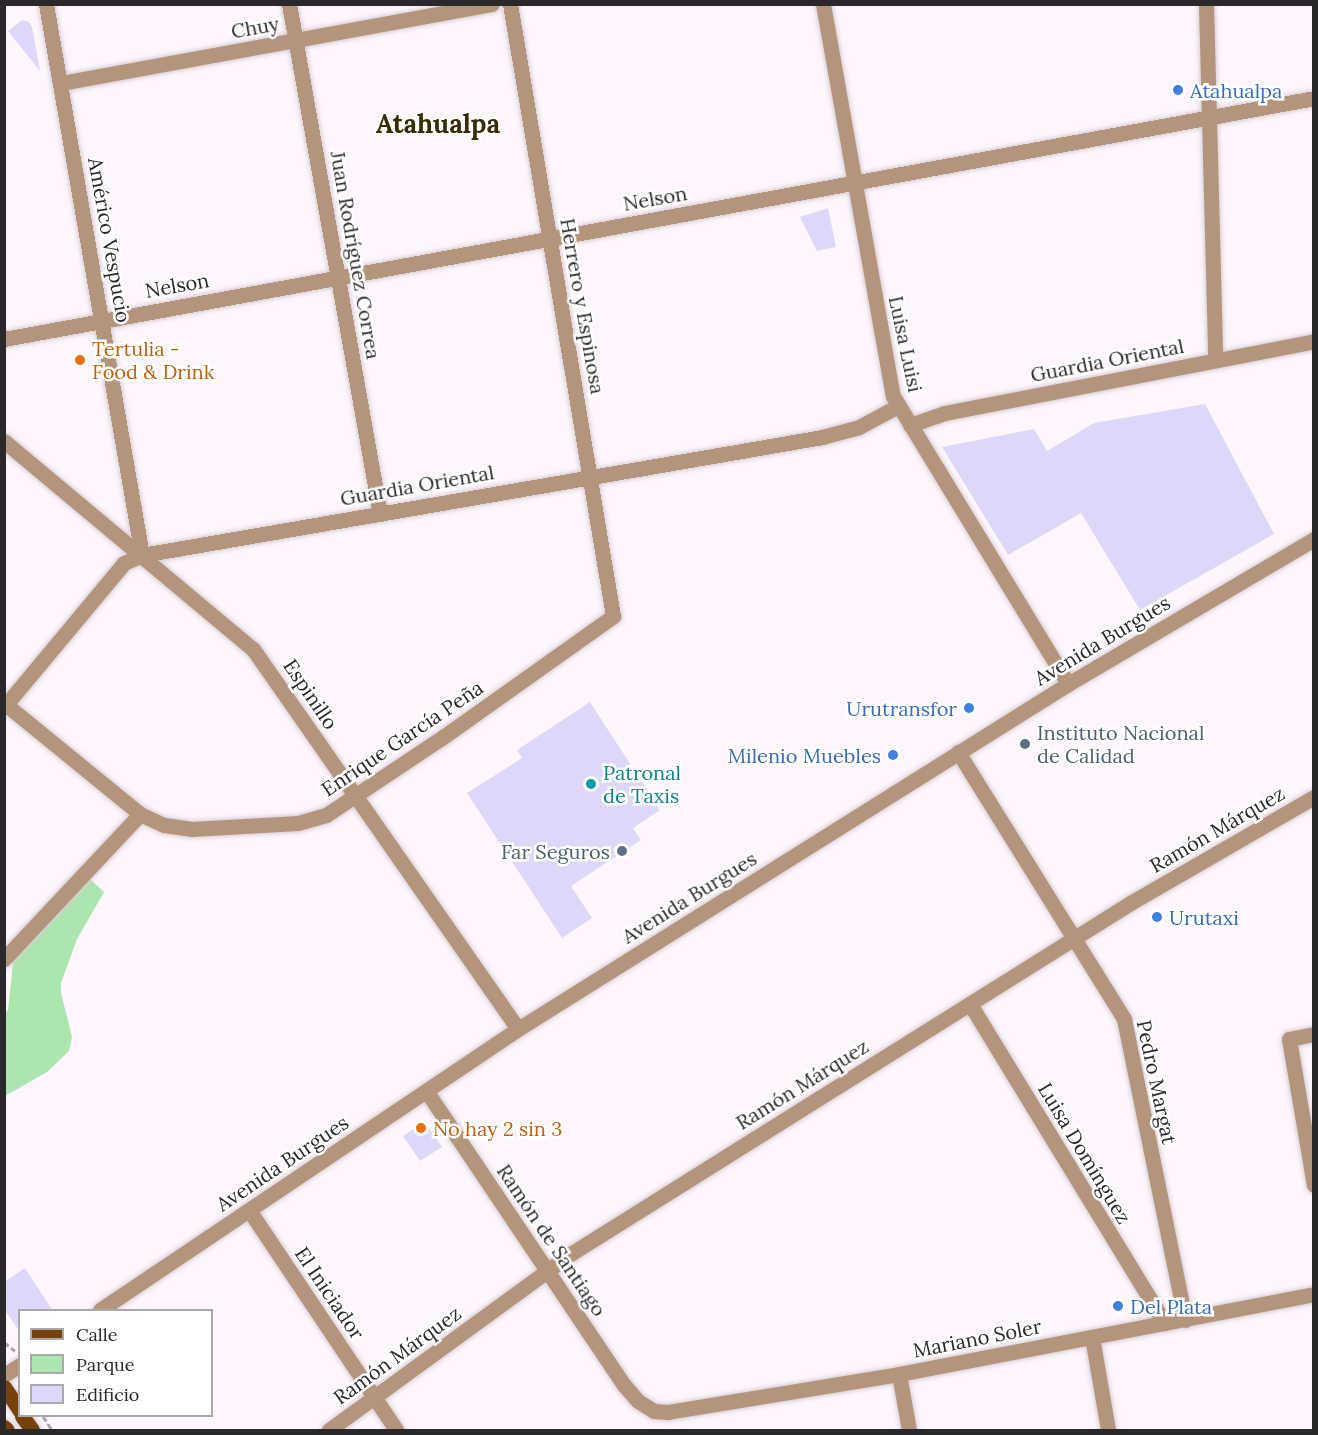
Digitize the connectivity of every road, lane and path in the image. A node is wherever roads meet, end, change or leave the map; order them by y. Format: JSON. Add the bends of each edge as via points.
{"nodes":[{"id":1,"x":46,"y":4,"type":"edge"},
{"id":2,"x":289,"y":4,"type":"edge"},
{"id":3,"x":492,"y":4,"type":"edge"},
{"id":4,"x":510,"y":4,"type":"edge"},
{"id":5,"x":823,"y":4,"type":"edge"},
{"id":6,"x":1206,"y":4,"type":"edge"},
{"id":7,"x":296,"y":42,"type":"junction"},
{"id":8,"x":61,"y":83,"type":"junction"},
{"id":9,"x":1314,"y":98,"type":"edge"},
{"id":10,"x":1208,"y":118,"type":"junction"},
{"id":11,"x":854,"y":183,"type":"junction"},
{"id":12,"x":550,"y":239,"type":"junction"},
{"id":13,"x":338,"y":278,"type":"junction"},
{"id":14,"x":102,"y":320,"type":"junction"},
{"id":15,"x":4,"y":339,"type":"edge"},
{"id":16,"x":1314,"y":341,"type":"edge"},
{"id":17,"x":1215,"y":359,"type":"junction"},
{"id":18,"x":898,"y":406,"type":"junction"},
{"id":19,"x":910,"y":425,"type":"junction"},
{"id":20,"x":4,"y":441,"type":"edge"},
{"id":21,"x":590,"y":476,"type":"junction"},
{"id":22,"x":380,"y":514,"type":"junction"},
{"id":23,"x":1314,"y":538,"type":"edge"},
{"id":24,"x":142,"y":555,"type":"junction"},
{"id":25,"x":612,"y":615,"type":"joint"},
{"id":26,"x":1068,"y":684,"type":"junction"},
{"id":27,"x":5,"y":705,"type":"edge"},
{"id":28,"x":958,"y":752,"type":"junction"},
{"id":29,"x":354,"y":796,"type":"junction"},
{"id":30,"x":1314,"y":797,"type":"edge"},
{"id":31,"x":140,"y":814,"type":"junction"},
{"id":32,"x":1074,"y":938,"type":"junction"},
{"id":33,"x":4,"y":959,"type":"edge"},
{"id":34,"x":970,"y":1004,"type":"junction"},
{"id":35,"x":518,"y":1029,"type":"junction"},
{"id":36,"x":1314,"y":1034,"type":"edge"},
{"id":37,"x":427,"y":1092,"type":"junction"},
{"id":38,"x":1314,"y":1185,"type":"edge"},
{"id":39,"x":249,"y":1210,"type":"junction"},
{"id":40,"x":547,"y":1271,"type":"junction"},
{"id":41,"x":1314,"y":1294,"type":"edge"},
{"id":42,"x":103,"y":1309,"type":"edge"},
{"id":43,"x":1185,"y":1320,"type":"junction"},
{"id":44,"x":1165,"y":1323,"type":"junction"},
{"id":45,"x":1092,"y":1337,"type":"junction"},
{"id":46,"x":4,"y":1342,"type":"edge"},
{"id":47,"x":18,"y":1355,"type":"edge"},
{"id":48,"x":18,"y":1366,"type":"edge"},
{"id":49,"x":899,"y":1374,"type":"junction"},
{"id":50,"x":4,"y":1375,"type":"edge"},
{"id":51,"x":4,"y":1387,"type":"edge"},
{"id":52,"x":374,"y":1397,"type":"junction"},
{"id":53,"x":647,"y":1407,"type":"joint"},
{"id":54,"x":18,"y":1408,"type":"edge"},
{"id":55,"x":23,"y":1417,"type":"edge"},
{"id":56,"x":44,"y":1417,"type":"edge"},
{"id":57,"x":32,"y":1431,"type":"edge"},
{"id":58,"x":52,"y":1431,"type":"edge"},
{"id":59,"x":329,"y":1431,"type":"edge"},
{"id":60,"x":396,"y":1431,"type":"edge"},
{"id":61,"x":909,"y":1431,"type":"edge"},
{"id":62,"x":1108,"y":1431,"type":"edge"}],
"edges":[{"from":1,"to":8,"type":"street","name":"Américo Vespucio"},
{"from":2,"to":7,"type":"street","name":"Juan Rodríguez Correa"},
{"from":3,"to":7,"type":"street","name":"Chuy"},
{"from":4,"to":12,"type":"street","name":"Herrero y Espinosa"},
{"from":5,"to":11,"type":"street","name":"Luisa Luisi"},
{"from":6,"to":10,"type":"street"},
{"from":7,"to":8,"type":"street","name":"Chuy"},
{"from":7,"to":13,"type":"street","name":"Juan Rodríguez Correa"},
{"from":8,"to":14,"type":"street","name":"Américo Vespucio"},
{"from":9,"to":10,"type":"street","name":"Nelson"},
{"from":10,"to":11,"type":"street","name":"Nelson"},
{"from":10,"to":17,"type":"street"},
{"from":11,"to":12,"type":"street","name":"Nelson"},
{"from":11,"to":18,"type":"street","name":"Luisa Luisi","via":[[890,387]]},
{"from":12,"to":13,"type":"street","name":"Nelson"},
{"from":12,"to":21,"type":"street","name":"Herrero y Espinosa"},
{"from":13,"to":14,"type":"street","name":"Nelson"},
{"from":13,"to":22,"type":"street","name":"Juan Rodríguez Correa"},
{"from":14,"to":15,"type":"street","name":"Nelson"},
{"from":14,"to":24,"type":"street","name":"Américo Vespucio"},
{"from":16,"to":17,"type":"street","name":"Guardia Oriental"},
{"from":17,"to":19,"type":"street","name":"Guardia Oriental","via":[[945,413]]},
{"from":18,"to":19,"type":"street","name":"Luisa Luisi"},
{"from":18,"to":21,"type":"street","name":"Guardia Oriental","via":[[859,427],[822,437]]},
{"from":19,"to":26,"type":"street","name":"Luisa Luisi"},
{"from":20,"to":24,"type":"street","name":"Espinillo"},
{"from":21,"to":22,"type":"street","name":"Guardia Oriental"},
{"from":21,"to":25,"type":"street","name":"Herrero y Espinosa"},
{"from":22,"to":24,"type":"street","name":"Guardia Oriental"},
{"from":23,"to":26,"type":"street","name":"Avenida Burgues"},
{"from":24,"to":27,"type":"street","name":"Guardia Oriental","via":[[124,563]]},
{"from":24,"to":29,"type":"street","name":"Espinillo","via":[[253,649]]},
{"from":25,"to":29,"type":"street","name":"Enrique García Peña"},
{"from":26,"to":28,"type":"street","name":"Avenida Burgues"},
{"from":27,"to":31,"type":"street","name":"Enrique García Peña"},
{"from":28,"to":32,"type":"street","name":"Pedro Margat"},
{"from":28,"to":35,"type":"street","name":"Avenida Burgues"},
{"from":29,"to":31,"type":"street","name":"Enrique García Peña","via":[[326,814],[298,823],[191,829],[164,825]]},
{"from":29,"to":35,"type":"street","name":"Espinillo"},
{"from":30,"to":32,"type":"street","name":"Ramón Márquez"},
{"from":31,"to":33,"type":"street"},
{"from":32,"to":34,"type":"street","name":"Ramón Márquez"},
{"from":32,"to":43,"type":"street","name":"Pedro Margat","via":[[1124,1018]]},
{"from":34,"to":40,"type":"street","name":"Ramón Márquez"},
{"from":34,"to":44,"type":"street","name":"Luisa Domínguez"},
{"from":35,"to":37,"type":"street","name":"Avenida Burgues"},
{"from":36,"to":38,"type":"street","via":[[1289,1039]]},
{"from":37,"to":39,"type":"street","name":"Avenida Burgues"},
{"from":37,"to":40,"type":"street","name":"Ramón de Santiago"},
{"from":39,"to":42,"type":"street","name":"Avenida Burgues"},
{"from":39,"to":52,"type":"street","name":"El Iniciador"},
{"from":40,"to":52,"type":"street","name":"Ramón Márquez"},
{"from":40,"to":53,"type":"street","name":"Ramón de Santiago","via":[[624,1385]]},
{"from":41,"to":43,"type":"street","name":"Mariano Soler"},
{"from":43,"to":44,"type":"street","name":"Mariano Soler"},
{"from":44,"to":45,"type":"street","name":"Mariano Soler"},
{"from":45,"to":49,"type":"street","name":"Mariano Soler"},
{"from":45,"to":62,"type":"street"},
{"from":46,"to":47,"type":"path"},
{"from":48,"to":50,"type":"street"},
{"from":49,"to":53,"type":"street","name":"Mariano Soler","via":[[668,1412]]},
{"from":49,"to":61,"type":"street"},
{"from":51,"to":54,"type":"main road"},
{"from":52,"to":59,"type":"street","name":"Ramón Márquez"},
{"from":52,"to":60,"type":"street","name":"El Iniciador"},
{"from":55,"to":57,"type":"main road"},
{"from":56,"to":58,"type":"path"}]}
